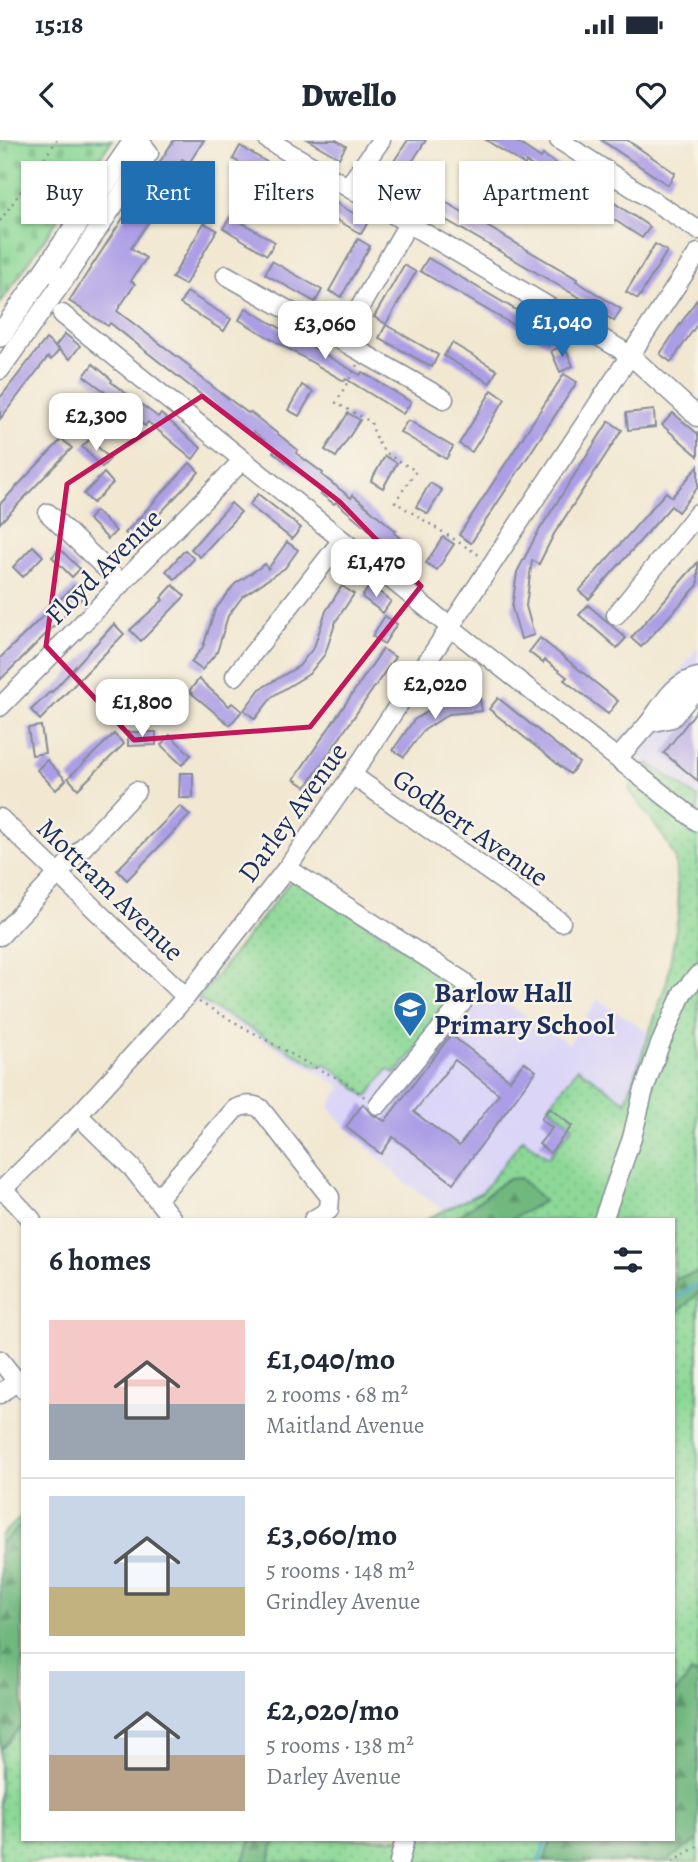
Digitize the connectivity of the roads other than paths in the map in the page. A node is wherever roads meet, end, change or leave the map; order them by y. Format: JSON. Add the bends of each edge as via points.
{"nodes":[{"id":1,"x":137,"y":140,"type":"edge"},
{"id":2,"x":268,"y":140,"type":"edge"},
{"id":3,"x":381,"y":140,"type":"edge"},
{"id":4,"x":559,"y":140,"type":"edge"},
{"id":5,"x":348,"y":187,"type":"junction"},
{"id":6,"x":353,"y":190,"type":"edge"},
{"id":7,"x":408,"y":224,"type":"edge"},
{"id":8,"x":412,"y":224,"type":"edge"},
{"id":9,"x":698,"y":230,"type":"edge"},
{"id":10,"x":698,"y":253,"type":"edge"},
{"id":11,"x":55,"y":274,"type":"junction"},
{"id":12,"x":226,"y":275,"type":"dead end"},
{"id":13,"x":62,"y":314,"type":"dead end"},
{"id":14,"x":0,"y":336,"type":"edge"},
{"id":15,"x":341,"y":340,"type":"junction"},
{"id":16,"x":630,"y":355,"type":"junction"},
{"id":17,"x":0,"y":370,"type":"edge"},
{"id":18,"x":444,"y":399,"type":"dead end"},
{"id":19,"x":698,"y":417,"type":"edge"},
{"id":20,"x":243,"y":460,"type":"junction"},
{"id":21,"x":48,"y":513,"type":"dead end"},
{"id":22,"x":698,"y":513,"type":"edge"},
{"id":23,"x":342,"y":540,"type":"junction"},
{"id":24,"x":122,"y":584,"type":"junction"},
{"id":25,"x":616,"y":615,"type":"dead end"},
{"id":26,"x":449,"y":626,"type":"junction"},
{"id":27,"x":235,"y":676,"type":"dead end"},
{"id":28,"x":698,"y":677,"type":"edge"},
{"id":29,"x":698,"y":687,"type":"edge"},
{"id":30,"x":0,"y":707,"type":"edge"},
{"id":31,"x":649,"y":723,"type":"junction"},
{"id":32,"x":618,"y":758,"type":"junction"},
{"id":33,"x":352,"y":775,"type":"junction"},
{"id":34,"x":136,"y":791,"type":"dead end"},
{"id":35,"x":0,"y":818,"type":"edge"},
{"id":36,"x":698,"y":822,"type":"edge"},
{"id":37,"x":286,"y":868,"type":"junction"},
{"id":38,"x":56,"y":874,"type":"junction"},
{"id":39,"x":561,"y":922,"type":"dead end"},
{"id":40,"x":0,"y":936,"type":"edge"},
{"id":41,"x":698,"y":975,"type":"edge"},
{"id":42,"x":186,"y":997,"type":"junction"},
{"id":43,"x":375,"y":1104,"type":"road end"},
{"id":44,"x":78,"y":1115,"type":"junction"},
{"id":45,"x":1,"y":1191,"type":"edge"},
{"id":46,"x":157,"y":1199,"type":"junction"},
{"id":47,"x":30,"y":1218,"type":"edge"},
{"id":48,"x":171,"y":1218,"type":"edge"},
{"id":49,"x":316,"y":1218,"type":"edge"},
{"id":50,"x":604,"y":1218,"type":"edge"},
{"id":51,"x":0,"y":1360,"type":"edge"},
{"id":52,"x":20,"y":1385,"type":"edge"},
{"id":53,"x":0,"y":1394,"type":"edge"},
{"id":54,"x":404,"y":1841,"type":"edge"},
{"id":55,"x":399,"y":1862,"type":"edge"}],
"edges":[{"from":1,"to":11,"type":"main road"},
{"from":2,"to":5,"type":"street"},
{"from":3,"to":5,"type":"street"},
{"from":4,"to":9,"type":"street"},
{"from":5,"to":6,"type":"street"},
{"from":7,"to":15,"type":"street"},
{"from":8,"to":16,"type":"street"},
{"from":10,"to":16,"type":"street","name":"Darley Avenue"},
{"from":11,"to":14,"type":"main road"},
{"from":11,"to":17,"type":"street"},
{"from":12,"to":15,"type":"street"},
{"from":13,"to":20,"type":"street"},
{"from":15,"to":18,"type":"street"},
{"from":16,"to":19,"type":"street"},
{"from":16,"to":26,"type":"street","name":"Darley Avenue"},
{"from":20,"to":23,"type":"street"},
{"from":20,"to":24,"type":"street","name":"Floyd Avenue"},
{"from":21,"to":24,"type":"street"},
{"from":22,"to":25,"type":"street"},
{"from":23,"to":26,"type":"street"},
{"from":23,"to":27,"type":"street"},
{"from":24,"to":30,"type":"street","name":"Floyd Avenue"},
{"from":26,"to":32,"type":"street"},
{"from":26,"to":33,"type":"street","name":"Darley Avenue"},
{"from":28,"to":31,"type":"street","via":[[675,687]]},
{"from":29,"to":31,"type":"street","via":[[672,718]]},
{"from":31,"to":32,"type":"street"},
{"from":32,"to":36,"type":"street"},
{"from":33,"to":37,"type":"street","name":"Darley Avenue"},
{"from":33,"to":39,"type":"street","name":"Godbert Avenue"},
{"from":34,"to":38,"type":"street"},
{"from":35,"to":38,"type":"street","name":"Mottram Avenue"},
{"from":37,"to":42,"type":"street","name":"Darley Avenue"},
{"from":37,"to":43,"type":"street","via":[[467,984],[461,1003]]},
{"from":38,"to":40,"type":"street"},
{"from":38,"to":42,"type":"street","name":"Mottram Avenue"},
{"from":41,"to":50,"type":"street","via":[[683,992],[659,1047]]},
{"from":42,"to":44,"type":"street","name":"Darley Avenue"},
{"from":44,"to":45,"type":"street","name":"Darley Avenue"},
{"from":44,"to":46,"type":"street"},
{"from":45,"to":47,"type":"street"},
{"from":46,"to":48,"type":"street"},
{"from":46,"to":49,"type":"street","via":[[235,1109],[254,1105],[330,1197],[329,1210]]},
{"from":51,"to":52,"type":"street"},
{"from":52,"to":53,"type":"street"},
{"from":54,"to":55,"type":"street"}]}
